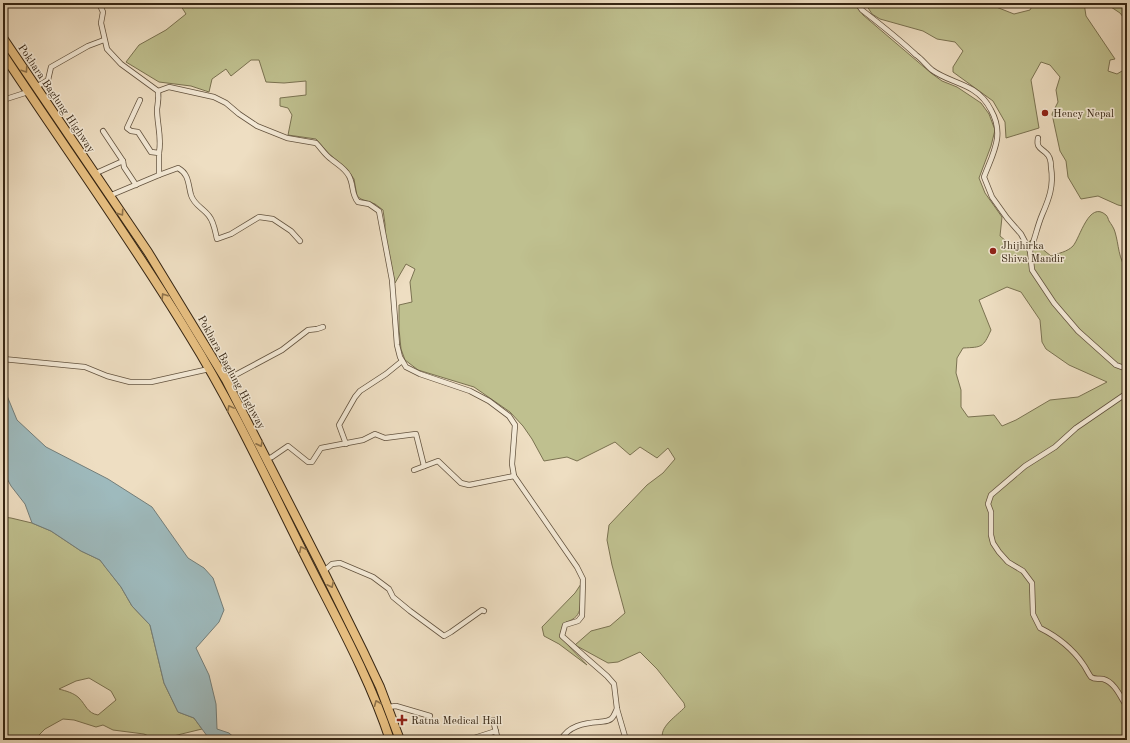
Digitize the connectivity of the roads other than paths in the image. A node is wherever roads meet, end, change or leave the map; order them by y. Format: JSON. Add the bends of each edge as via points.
{"nodes":[{"id":1,"x":99,"y":3,"type":"edge"},
{"id":2,"x":858,"y":3,"type":"edge"},
{"id":3,"x":3,"y":38,"type":"edge"},
{"id":4,"x":104,"y":40,"type":"junction"},
{"id":5,"x":3,"y":54,"type":"edge"},
{"id":6,"x":36,"y":88,"type":"junction"},
{"id":7,"x":158,"y":91,"type":"junction"},
{"id":8,"x":28,"y":92,"type":"junction"},
{"id":9,"x":3,"y":100,"type":"edge"},
{"id":10,"x":140,"y":100,"type":"dead end"},
{"id":11,"x":103,"y":131,"type":"dead end"},
{"id":12,"x":1038,"y":138,"type":"dead end"},
{"id":13,"x":159,"y":153,"type":"junction"},
{"id":14,"x":123,"y":162,"type":"junction"},
{"id":15,"x":94,"y":174,"type":"junction"},
{"id":16,"x":158,"y":175,"type":"junction"},
{"id":17,"x":136,"y":185,"type":"junction"},
{"id":18,"x":109,"y":196,"type":"junction"},
{"id":19,"x":300,"y":241,"type":"dead end"},
{"id":20,"x":1030,"y":250,"type":"junction"},
{"id":21,"x":323,"y":327,"type":"dead end"},
{"id":22,"x":3,"y":359,"type":"edge"},
{"id":23,"x":402,"y":361,"type":"junction"},
{"id":24,"x":209,"y":369,"type":"junction"},
{"id":25,"x":1127,"y":369,"type":"edge"},
{"id":26,"x":226,"y":380,"type":"junction"},
{"id":27,"x":1127,"y":393,"type":"edge"},
{"id":28,"x":346,"y":444,"type":"junction"},
{"id":29,"x":267,"y":459,"type":"junction"},
{"id":30,"x":424,"y":466,"type":"junction"},
{"id":31,"x":414,"y":470,"type":"dead end"},
{"id":32,"x":514,"y":476,"type":"junction"},
{"id":33,"x":324,"y":571,"type":"junction"},
{"id":34,"x":484,"y":611,"type":"dead end"},
{"id":35,"x":388,"y":707,"type":"junction"},
{"id":36,"x":1127,"y":707,"type":"edge"},
{"id":37,"x":617,"y":709,"type":"junction"},
{"id":38,"x":430,"y":716,"type":"dead end"},
{"id":39,"x":493,"y":720,"type":"dead end"},
{"id":40,"x":496,"y":731,"type":"junction"},
{"id":41,"x":390,"y":740,"type":"edge"},
{"id":42,"x":400,"y":740,"type":"edge"},
{"id":43,"x":468,"y":740,"type":"edge"},
{"id":44,"x":498,"y":740,"type":"edge"},
{"id":45,"x":561,"y":740,"type":"edge"},
{"id":46,"x":626,"y":740,"type":"edge"}],
"edges":[{"from":1,"to":4,"type":"street","via":[[103,12],[101,23]]},
{"from":2,"to":20,"type":"street","via":[[862,10],[931,69],[973,90],[987,103],[998,128],[994,151],[984,177],[992,197],[1021,234]]},
{"from":3,"to":6,"type":"highway","name":"Pokhara Baglung Highway","one_way":true},
{"from":4,"to":6,"type":"street","via":[[51,67],[48,80]]},
{"from":4,"to":7,"type":"street","via":[[121,64]]},
{"from":5,"to":8,"type":"highway","name":"Pokhara Baglung Highway"},
{"from":6,"to":15,"type":"highway","name":"Pokhara Baglung Highway"},
{"from":7,"to":13,"type":"street"},
{"from":7,"to":23,"type":"street","via":[[169,87],[214,97],[257,126],[287,138],[316,142],[344,169],[352,184],[353,196],[358,202],[375,206],[380,211],[392,280],[397,345]]},
{"from":8,"to":9,"type":"street"},
{"from":24,"to":8,"type":"highway","name":"Pokhara Baglung Highway","one_way":true,"via":[[146,266]]},
{"from":10,"to":13,"type":"street","via":[[127,128],[138,132],[151,152]]},
{"from":11,"to":14,"type":"street"},
{"from":12,"to":20,"type":"street","via":[[1039,148],[1050,160],[1052,184]]},
{"from":13,"to":16,"type":"street"},
{"from":14,"to":15,"type":"street"},
{"from":14,"to":17,"type":"street"},
{"from":15,"to":18,"type":"highway","name":"Pokhara Baglung Highway"},
{"from":16,"to":17,"type":"street"},
{"from":16,"to":19,"type":"street","via":[[178,168],[184,171],[191,196],[213,222],[217,239],[231,234],[259,217],[273,218]]},
{"from":17,"to":18,"type":"street"},
{"from":18,"to":26,"type":"highway","name":"Pokhara Baglung Highway","one_way":true,"via":[[151,257]]},
{"from":20,"to":25,"type":"street","via":[[1032,270],[1054,303],[1078,331],[1116,365]]},
{"from":21,"to":26,"type":"street","via":[[308,330],[282,350]]},
{"from":22,"to":24,"type":"street","via":[[85,367],[130,382],[150,382]]},
{"from":23,"to":28,"type":"street","via":[[354,397],[339,425]]},
{"from":23,"to":32,"type":"street","via":[[406,368],[470,391],[509,416],[515,425],[512,464]]},
{"from":41,"to":24,"type":"highway","name":"Pokhara Baglung Highway","one_way":true,"via":[[376,700],[345,636]]},
{"from":26,"to":29,"type":"highway","name":"Pokhara Baglung Highway","one_way":true},
{"from":27,"to":36,"type":"street","via":[[1076,428],[1055,447],[1025,466],[991,495],[988,504],[993,543],[1008,562],[1023,572],[1032,583],[1034,614],[1040,628],[1066,644],[1090,676],[1110,682]]},
{"from":28,"to":29,"type":"street","via":[[321,448],[312,462],[308,462],[288,446]]},
{"from":28,"to":30,"type":"street","via":[[375,434],[384,438],[416,434]]},
{"from":29,"to":33,"type":"highway","name":"Pokhara Baglung Highway"},
{"from":30,"to":31,"type":"street"},
{"from":30,"to":32,"type":"street","via":[[438,461],[461,483],[469,485]]},
{"from":32,"to":37,"type":"street","via":[[584,579],[582,616],[578,621],[565,625],[562,636],[614,684]]},
{"from":33,"to":34,"type":"street","via":[[332,564],[340,563],[373,577],[410,611],[444,636]]},
{"from":33,"to":35,"type":"highway","name":"Pokhara Baglung Highway","one_way":true},
{"from":35,"to":38,"type":"street","via":[[396,706]]},
{"from":35,"to":42,"type":"highway","name":"Pokhara Baglung Highway"},
{"from":37,"to":45,"type":"street","via":[[609,721],[582,724],[565,734]]},
{"from":37,"to":46,"type":"street"},
{"from":39,"to":40,"type":"street"},
{"from":40,"to":43,"type":"street"},
{"from":40,"to":44,"type":"street"}]}
